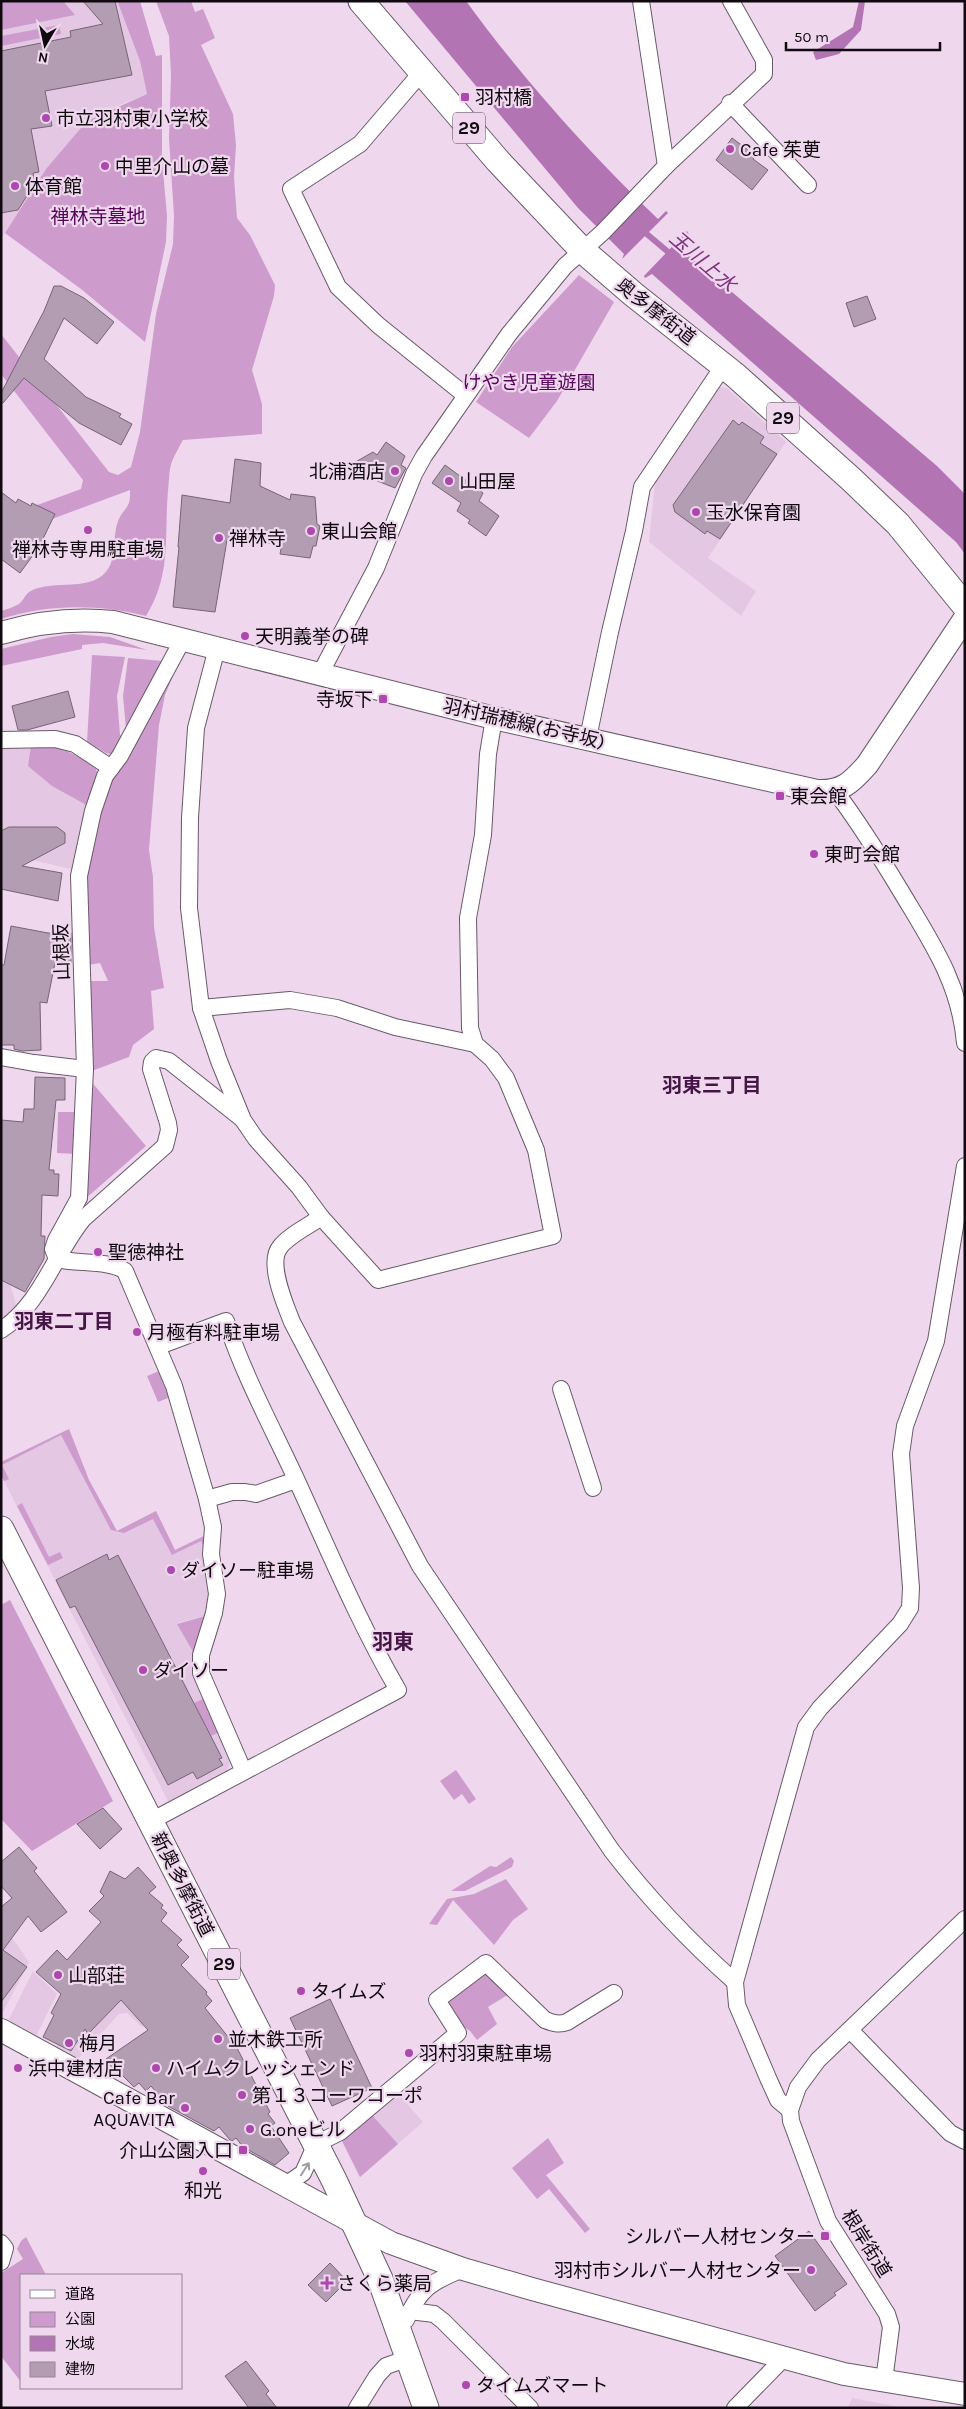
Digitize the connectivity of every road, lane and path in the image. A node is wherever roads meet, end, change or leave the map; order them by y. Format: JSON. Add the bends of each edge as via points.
{"nodes":[{"id":1,"x":361,"y":1,"type":"edge"},
{"id":2,"x":641,"y":1,"type":"edge"},
{"id":3,"x":731,"y":1,"type":"edge"},
{"id":4,"x":422,"y":73,"type":"junction"},
{"id":5,"x":730,"y":103,"type":"junction"},
{"id":6,"x":666,"y":166,"type":"junction"},
{"id":7,"x":808,"y":185,"type":"dead end"},
{"id":8,"x":582,"y":250,"type":"junction"},
{"id":9,"x":724,"y":365,"type":"junction"},
{"id":10,"x":465,"y":395,"type":"junction"},
{"id":11,"x":965,"y":606,"type":"edge"},
{"id":12,"x":965,"y":618,"type":"edge"},
{"id":13,"x":1,"y":633,"type":"edge"},
{"id":14,"x":178,"y":648,"type":"junction"},
{"id":15,"x":217,"y":648,"type":"junction"},
{"id":16,"x":320,"y":674,"type":"junction"},
{"id":17,"x":494,"y":718,"type":"junction"},
{"id":18,"x":588,"y":738,"type":"junction"},
{"id":19,"x":1,"y":740,"type":"edge"},
{"id":20,"x":111,"y":768,"type":"junction"},
{"id":21,"x":835,"y":792,"type":"junction"},
{"id":22,"x":201,"y":1008,"type":"junction"},
{"id":23,"x":965,"y":1043,"type":"edge"},
{"id":24,"x":475,"y":1044,"type":"junction"},
{"id":25,"x":1,"y":1057,"type":"edge"},
{"id":26,"x":84,"y":1069,"type":"junction"},
{"id":27,"x":243,"y":1120,"type":"junction"},
{"id":28,"x":965,"y":1167,"type":"edge"},
{"id":29,"x":321,"y":1218,"type":"junction"},
{"id":30,"x":57,"y":1259,"type":"junction"},
{"id":31,"x":1,"y":1330,"type":"edge"},
{"id":32,"x":159,"y":1346,"type":"junction"},
{"id":33,"x":561,"y":1389,"type":"dead end"},
{"id":34,"x":296,"y":1480,"type":"junction"},
{"id":35,"x":593,"y":1488,"type":"dead end"},
{"id":36,"x":207,"y":1499,"type":"junction"},
{"id":37,"x":1,"y":1529,"type":"edge"},
{"id":38,"x":243,"y":1770,"type":"junction"},
{"id":39,"x":151,"y":1821,"type":"junction"},
{"id":40,"x":965,"y":1918,"type":"edge"},
{"id":41,"x":735,"y":1982,"type":"junction"},
{"id":42,"x":614,"y":1993,"type":"dead end"},
{"id":43,"x":1,"y":2030,"type":"edge"},
{"id":44,"x":850,"y":2030,"type":"junction"},
{"id":45,"x":790,"y":2110,"type":"junction"},
{"id":46,"x":965,"y":2141,"type":"edge"},
{"id":47,"x":316,"y":2144,"type":"junction"},
{"id":48,"x":284,"y":2186,"type":"junction"},
{"id":49,"x":356,"y":2225,"type":"junction"},
{"id":50,"x":1,"y":2243,"type":"edge"},
{"id":51,"x":1,"y":2262,"type":"edge"},
{"id":52,"x":463,"y":2268,"type":"junction"},
{"id":53,"x":410,"y":2311,"type":"junction"},
{"id":54,"x":400,"y":2333,"type":"junction"},
{"id":55,"x":409,"y":2358,"type":"junction"},
{"id":56,"x":784,"y":2358,"type":"junction"},
{"id":57,"x":884,"y":2381,"type":"junction"},
{"id":58,"x":965,"y":2394,"type":"edge"},
{"id":59,"x":357,"y":2408,"type":"edge"},
{"id":60,"x":426,"y":2408,"type":"edge"},
{"id":61,"x":530,"y":2408,"type":"edge"},
{"id":62,"x":735,"y":2408,"type":"edge"}],
"edges":[{"from":1,"to":4,"type":"main road","name":"奥多摩街道","number":"29"},
{"from":2,"to":6,"type":"street"},
{"from":3,"to":5,"type":"street","via":[[765,67],[764,74]]},
{"from":4,"to":8,"type":"main road","name":"奥多摩街道","number":"29","via":[[498,161]]},
{"from":4,"to":10,"type":"street","via":[[360,144],[291,189],[338,287],[378,325]]},
{"from":5,"to":6,"type":"street"},
{"from":5,"to":7,"type":"street"},
{"from":6,"to":8,"type":"street"},
{"from":8,"to":9,"type":"main road","name":"奥多摩街道","number":"29"},
{"from":8,"to":10,"type":"street","via":[[509,334]]},
{"from":9,"to":11,"type":"main road","name":"奥多摩街道","number":"29","via":[[898,524]]},
{"from":9,"to":18,"type":"street","via":[[642,487]]},
{"from":10,"to":16,"type":"street","via":[[414,474],[376,568]]},
{"from":12,"to":21,"type":"main road","via":[[867,765]]},
{"from":13,"to":14,"type":"main road","name":"羽村瑞穂線(お寺坂)","via":[[46,623],[93,620],[113,622]]},
{"from":14,"to":15,"type":"main road","name":"羽村瑞穂線(お寺坂)"},
{"from":14,"to":20,"type":"street","name":"山根坂"},
{"from":15,"to":16,"type":"main road","name":"羽村瑞穂線(お寺坂)"},
{"from":15,"to":22,"type":"street","via":[[196,728],[190,818],[189,908]]},
{"from":16,"to":17,"type":"main road","name":"羽村瑞穂線(お寺坂)"},
{"from":17,"to":18,"type":"main road","name":"羽村瑞穂線(お寺坂)"},
{"from":17,"to":24,"type":"street","via":[[488,754],[482,842],[467,930],[470,1028]]},
{"from":18,"to":21,"type":"main road","name":"羽村瑞穂線(お寺坂)","via":[[817,791]]},
{"from":19,"to":20,"type":"street","via":[[55,739],[76,744]]},
{"from":20,"to":26,"type":"street","name":"山根坂","via":[[93,811],[79,876]]},
{"from":21,"to":23,"type":"street","via":[[859,822],[942,958],[963,1017]]},
{"from":22,"to":24,"type":"street","via":[[290,1000],[337,1008],[395,1027]]},
{"from":22,"to":27,"type":"street"},
{"from":24,"to":29,"type":"street","via":[[506,1078],[536,1150],[553,1236],[378,1280]]},
{"from":25,"to":26,"type":"street"},
{"from":26,"to":30,"type":"street","name":"山根坂","via":[[79,1198],[56,1240],[53,1249]]},
{"from":27,"to":29,"type":"street"},
{"from":27,"to":30,"type":"street","via":[[169,1061],[156,1058],[152,1069],[169,1130],[165,1146],[83,1219]]},
{"from":28,"to":41,"type":"street","via":[[936,1341],[902,1441],[910,1608],[900,1624],[820,1708],[806,1728]]},
{"from":29,"to":41,"type":"street","via":[[281,1245],[276,1253],[274,1263],[283,1298],[295,1329],[420,1566],[612,1851],[637,1884],[693,1944]]},
{"from":30,"to":31,"type":"street","via":[[20,1316]]},
{"from":30,"to":32,"type":"street","via":[[118,1266],[124,1271]]},
{"from":32,"to":34,"type":"street","via":[[226,1321],[238,1356]]},
{"from":32,"to":36,"type":"street","via":[[183,1412]]},
{"from":33,"to":35,"type":"street"},
{"from":34,"to":36,"type":"street","via":[[256,1494],[232,1492]]},
{"from":34,"to":38,"type":"street","via":[[381,1661],[398,1690]]},
{"from":36,"to":38,"type":"street","via":[[213,1527],[211,1554],[217,1594],[200,1665]]},
{"from":37,"to":39,"type":"main road","name":"新奥多摩街道","number":"29"},
{"from":38,"to":39,"type":"street"},
{"from":39,"to":47,"type":"main road","name":"新奥多摩街道","number":"29"},
{"from":40,"to":44,"type":"street"},
{"from":41,"to":45,"type":"street","via":[[737,2005],[768,2078],[778,2100]]},
{"from":42,"to":47,"type":"street","via":[[561,2025],[552,2023],[486,1963],[437,2000],[458,2033],[340,2132]]},
{"from":43,"to":48,"type":"main road"},
{"from":44,"to":45,"type":"street","via":[[805,2076]]},
{"from":44,"to":46,"type":"street","via":[[950,2133]]},
{"from":45,"to":57,"type":"street","name":"根岸街道","via":[[795,2136],[828,2221],[888,2314],[891,2327]]},
{"from":48,"to":47,"type":"street","one_way":true,"via":[[303,2173]]},
{"from":47,"to":49,"type":"main road","name":"新奥多摩街道","number":"29"},
{"from":48,"to":49,"type":"main road"},
{"from":49,"to":52,"type":"main road","via":[[391,2243]]},
{"from":49,"to":54,"type":"main road","name":"新奥多摩街道","number":"29"},
{"from":50,"to":51,"type":"street","via":[[5,2248]]},
{"from":52,"to":53,"type":"street","via":[[424,2289]]},
{"from":52,"to":56,"type":"main road"},
{"from":53,"to":54,"type":"street"},
{"from":53,"to":61,"type":"street","via":[[434,2314],[443,2321]]},
{"from":54,"to":55,"type":"main road","name":"新奥多摩街道","number":"29"},
{"from":55,"to":59,"type":"street","via":[[386,2366]]},
{"from":55,"to":60,"type":"main road","name":"新奥多摩街道","number":"29"},
{"from":56,"to":57,"type":"main road"},
{"from":56,"to":62,"type":"street"},
{"from":57,"to":58,"type":"main road"}]}
